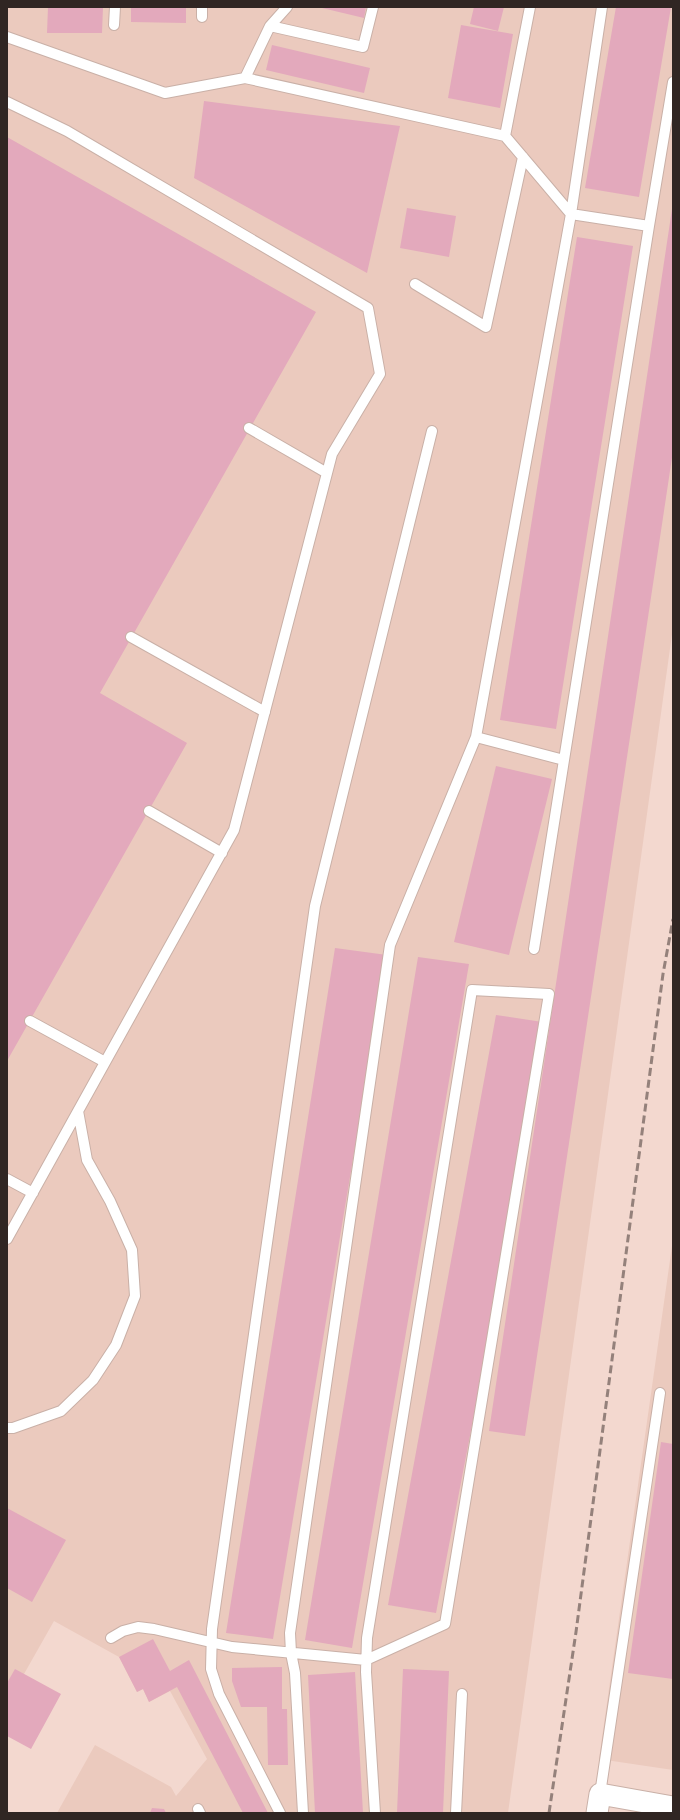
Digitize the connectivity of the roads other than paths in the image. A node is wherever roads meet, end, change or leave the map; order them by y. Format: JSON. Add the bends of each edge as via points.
{"nodes":[{"id":1,"x":115,"y":7,"type":"edge"},
{"id":2,"x":287,"y":7,"type":"edge"},
{"id":3,"x":373,"y":7,"type":"edge"},
{"id":4,"x":530,"y":7,"type":"edge"},
{"id":5,"x":602,"y":7,"type":"edge"},
{"id":6,"x":114,"y":25,"type":"dead end"},
{"id":7,"x":270,"y":26,"type":"junction"},
{"id":8,"x":7,"y":37,"type":"edge"},
{"id":9,"x":245,"y":78,"type":"junction"},
{"id":10,"x":673,"y":82,"type":"edge"},
{"id":11,"x":7,"y":102,"type":"edge"},
{"id":12,"x":505,"y":136,"type":"junction"},
{"id":13,"x":523,"y":157,"type":"junction"},
{"id":14,"x":571,"y":214,"type":"junction"},
{"id":15,"x":649,"y":226,"type":"junction"},
{"id":16,"x":415,"y":284,"type":"dead end"},
{"id":17,"x":250,"y":428,"type":"dead end"},
{"id":18,"x":432,"y":431,"type":"dead end"},
{"id":19,"x":327,"y":473,"type":"junction"},
{"id":20,"x":131,"y":637,"type":"dead end"},
{"id":21,"x":265,"y":712,"type":"junction"},
{"id":22,"x":476,"y":736,"type":"junction"},
{"id":23,"x":564,"y":760,"type":"junction"},
{"id":24,"x":149,"y":810,"type":"dead end"},
{"id":25,"x":222,"y":853,"type":"junction"},
{"id":26,"x":534,"y":949,"type":"dead end"},
{"id":27,"x":30,"y":1021,"type":"dead end"},
{"id":28,"x":105,"y":1062,"type":"junction"},
{"id":29,"x":78,"y":1111,"type":"junction"},
{"id":30,"x":7,"y":1179,"type":"edge"},
{"id":31,"x":33,"y":1193,"type":"junction"},
{"id":32,"x":7,"y":1239,"type":"edge"},
{"id":33,"x":660,"y":1393,"type":"dead end"},
{"id":34,"x":7,"y":1428,"type":"edge"},
{"id":35,"x":111,"y":1638,"type":"dead end"},
{"id":36,"x":212,"y":1643,"type":"junction"},
{"id":37,"x":291,"y":1653,"type":"junction"},
{"id":38,"x":366,"y":1660,"type":"junction"},
{"id":39,"x":462,"y":1694,"type":"dead end"},
{"id":40,"x":598,"y":1803,"type":"edge"},
{"id":41,"x":673,"y":1807,"type":"edge"},
{"id":42,"x":280,"y":1813,"type":"edge"},
{"id":43,"x":303,"y":1813,"type":"edge"},
{"id":44,"x":375,"y":1813,"type":"edge"},
{"id":45,"x":456,"y":1813,"type":"edge"}],
"edges":[{"from":1,"to":6,"type":"lane"},
{"from":2,"to":7,"type":"lane"},
{"from":3,"to":7,"type":"lane","via":[[363,47]]},
{"from":4,"to":12,"type":"lane"},
{"from":5,"to":14,"type":"lane"},
{"from":7,"to":9,"type":"lane"},
{"from":8,"to":9,"type":"lane","via":[[165,94]]},
{"from":9,"to":12,"type":"lane"},
{"from":10,"to":15,"type":"lane"},
{"from":11,"to":19,"type":"lane","via":[[67,131],[368,308],[380,374],[332,454]]},
{"from":12,"to":13,"type":"lane"},
{"from":13,"to":14,"type":"lane"},
{"from":13,"to":16,"type":"lane","via":[[486,327]]},
{"from":14,"to":15,"type":"lane"},
{"from":14,"to":22,"type":"lane"},
{"from":15,"to":23,"type":"lane"},
{"from":17,"to":19,"type":"lane"},
{"from":18,"to":36,"type":"lane","via":[[314,906],[212,1628]]},
{"from":19,"to":21,"type":"lane"},
{"from":20,"to":21,"type":"lane"},
{"from":21,"to":25,"type":"lane","via":[[234,830]]},
{"from":22,"to":23,"type":"lane"},
{"from":22,"to":37,"type":"lane","via":[[390,945],[290,1633]]},
{"from":23,"to":26,"type":"lane"},
{"from":24,"to":25,"type":"lane"},
{"from":25,"to":28,"type":"lane"},
{"from":27,"to":28,"type":"lane"},
{"from":28,"to":29,"type":"lane"},
{"from":29,"to":31,"type":"lane"},
{"from":29,"to":34,"type":"lane","via":[[87,1160],[110,1201],[132,1250],[135,1296],[116,1345],[93,1380],[61,1410]]},
{"from":30,"to":31,"type":"lane"},
{"from":31,"to":32,"type":"lane"},
{"from":33,"to":40,"type":"lane"},
{"from":35,"to":36,"type":"lane","via":[[123,1631],[138,1628],[154,1629]]},
{"from":36,"to":37,"type":"lane"},
{"from":36,"to":42,"type":"lane","via":[[211,1669],[219,1694]]},
{"from":37,"to":38,"type":"lane"},
{"from":37,"to":43,"type":"lane","via":[[295,1673]]},
{"from":38,"to":38,"type":"lane","via":[[367,1638],[472,990],[549,994],[445,1624]]},
{"from":38,"to":44,"type":"lane"},
{"from":39,"to":45,"type":"lane"},
{"from":40,"to":41,"type":"street"}]}
